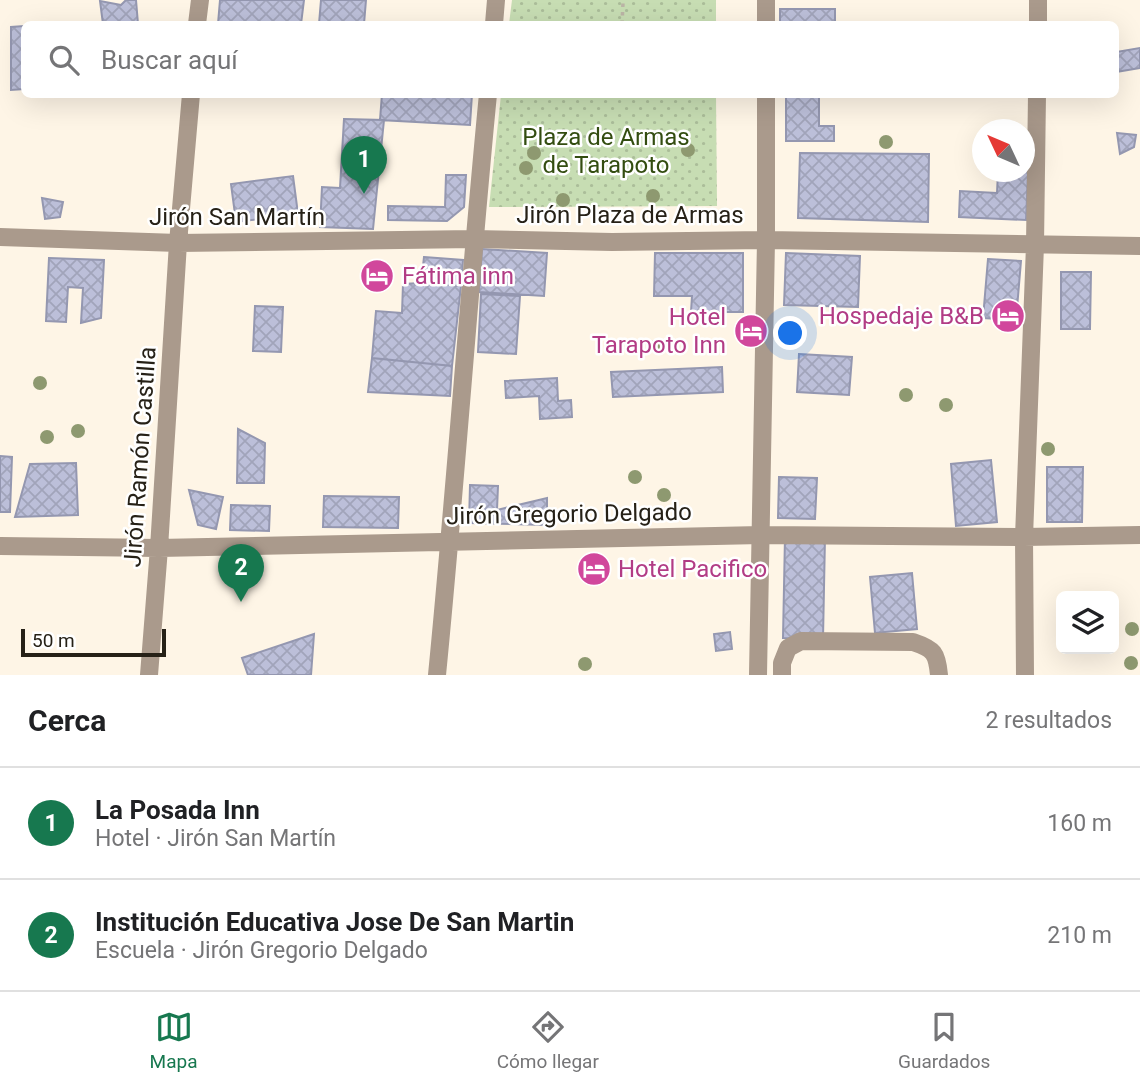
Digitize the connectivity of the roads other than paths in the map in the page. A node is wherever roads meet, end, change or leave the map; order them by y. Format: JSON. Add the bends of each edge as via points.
{"nodes":[{"id":1,"x":200,"y":0,"type":"edge"},
{"id":2,"x":496,"y":0,"type":"edge"},
{"id":3,"x":766,"y":0,"type":"edge"},
{"id":4,"x":1038,"y":0,"type":"edge"},
{"id":5,"x":197,"y":21,"type":"edge"},
{"id":6,"x":494,"y":21,"type":"edge"},
{"id":7,"x":766,"y":21,"type":"edge"},
{"id":8,"x":1038,"y":21,"type":"edge"},
{"id":9,"x":191,"y":98,"type":"edge"},
{"id":10,"x":488,"y":98,"type":"edge"},
{"id":11,"x":765,"y":98,"type":"edge"},
{"id":12,"x":1037,"y":98,"type":"edge"},
{"id":13,"x":0,"y":237,"type":"edge"},
{"id":14,"x":474,"y":239,"type":"junction"},
{"id":15,"x":766,"y":240,"type":"junction"},
{"id":16,"x":178,"y":243,"type":"junction"},
{"id":17,"x":1035,"y":245,"type":"junction"},
{"id":18,"x":1140,"y":246,"type":"edge"},
{"id":19,"x":761,"y":535,"type":"junction"},
{"id":20,"x":1140,"y":535,"type":"edge"},
{"id":21,"x":1024,"y":537,"type":"junction"},
{"id":22,"x":451,"y":541,"type":"junction"},
{"id":23,"x":0,"y":546,"type":"edge"},
{"id":24,"x":159,"y":548,"type":"junction"},
{"id":25,"x":149,"y":675,"type":"edge"},
{"id":26,"x":437,"y":675,"type":"edge"},
{"id":27,"x":758,"y":675,"type":"edge"},
{"id":28,"x":782,"y":675,"type":"edge"},
{"id":29,"x":939,"y":675,"type":"edge"},
{"id":30,"x":1025,"y":675,"type":"edge"}],
"edges":[{"from":1,"to":5,"type":"street"},
{"from":2,"to":6,"type":"street"},
{"from":3,"to":7,"type":"street"},
{"from":4,"to":8,"type":"street"},
{"from":9,"to":16,"type":"street","name":"Jirón Ramón Castilla"},
{"from":10,"to":14,"type":"street"},
{"from":11,"to":15,"type":"street","name":"Jirón Plaza de Armas"},
{"from":12,"to":17,"type":"street"},
{"from":13,"to":16,"type":"street","name":"Jirón San Martín"},
{"from":14,"to":15,"type":"street","name":"Jirón Plaza de Armas"},
{"from":14,"to":16,"type":"street","name":"Jirón San Martín"},
{"from":14,"to":22,"type":"street"},
{"from":15,"to":17,"type":"street"},
{"from":15,"to":19,"type":"street"},
{"from":16,"to":24,"type":"street","name":"Jirón Ramón Castilla"},
{"from":17,"to":18,"type":"street"},
{"from":17,"to":21,"type":"street"},
{"from":19,"to":21,"type":"street","name":"Jirón Gregorio Delgado"},
{"from":19,"to":22,"type":"street","name":"Jirón Gregorio Delgado"},
{"from":19,"to":27,"type":"street"},
{"from":20,"to":21,"type":"street","name":"Jirón Gregorio Delgado"},
{"from":21,"to":30,"type":"street"},
{"from":22,"to":24,"type":"street","name":"Jirón Gregorio Delgado"},
{"from":22,"to":26,"type":"street"},
{"from":23,"to":24,"type":"street","name":"Jirón Gregorio Delgado"},
{"from":24,"to":25,"type":"street","name":"Jirón Ramón Castilla"},
{"from":28,"to":29,"type":"street","via":[[788,648],[801,641],[913,642],[929,647],[938,659]]}]}
